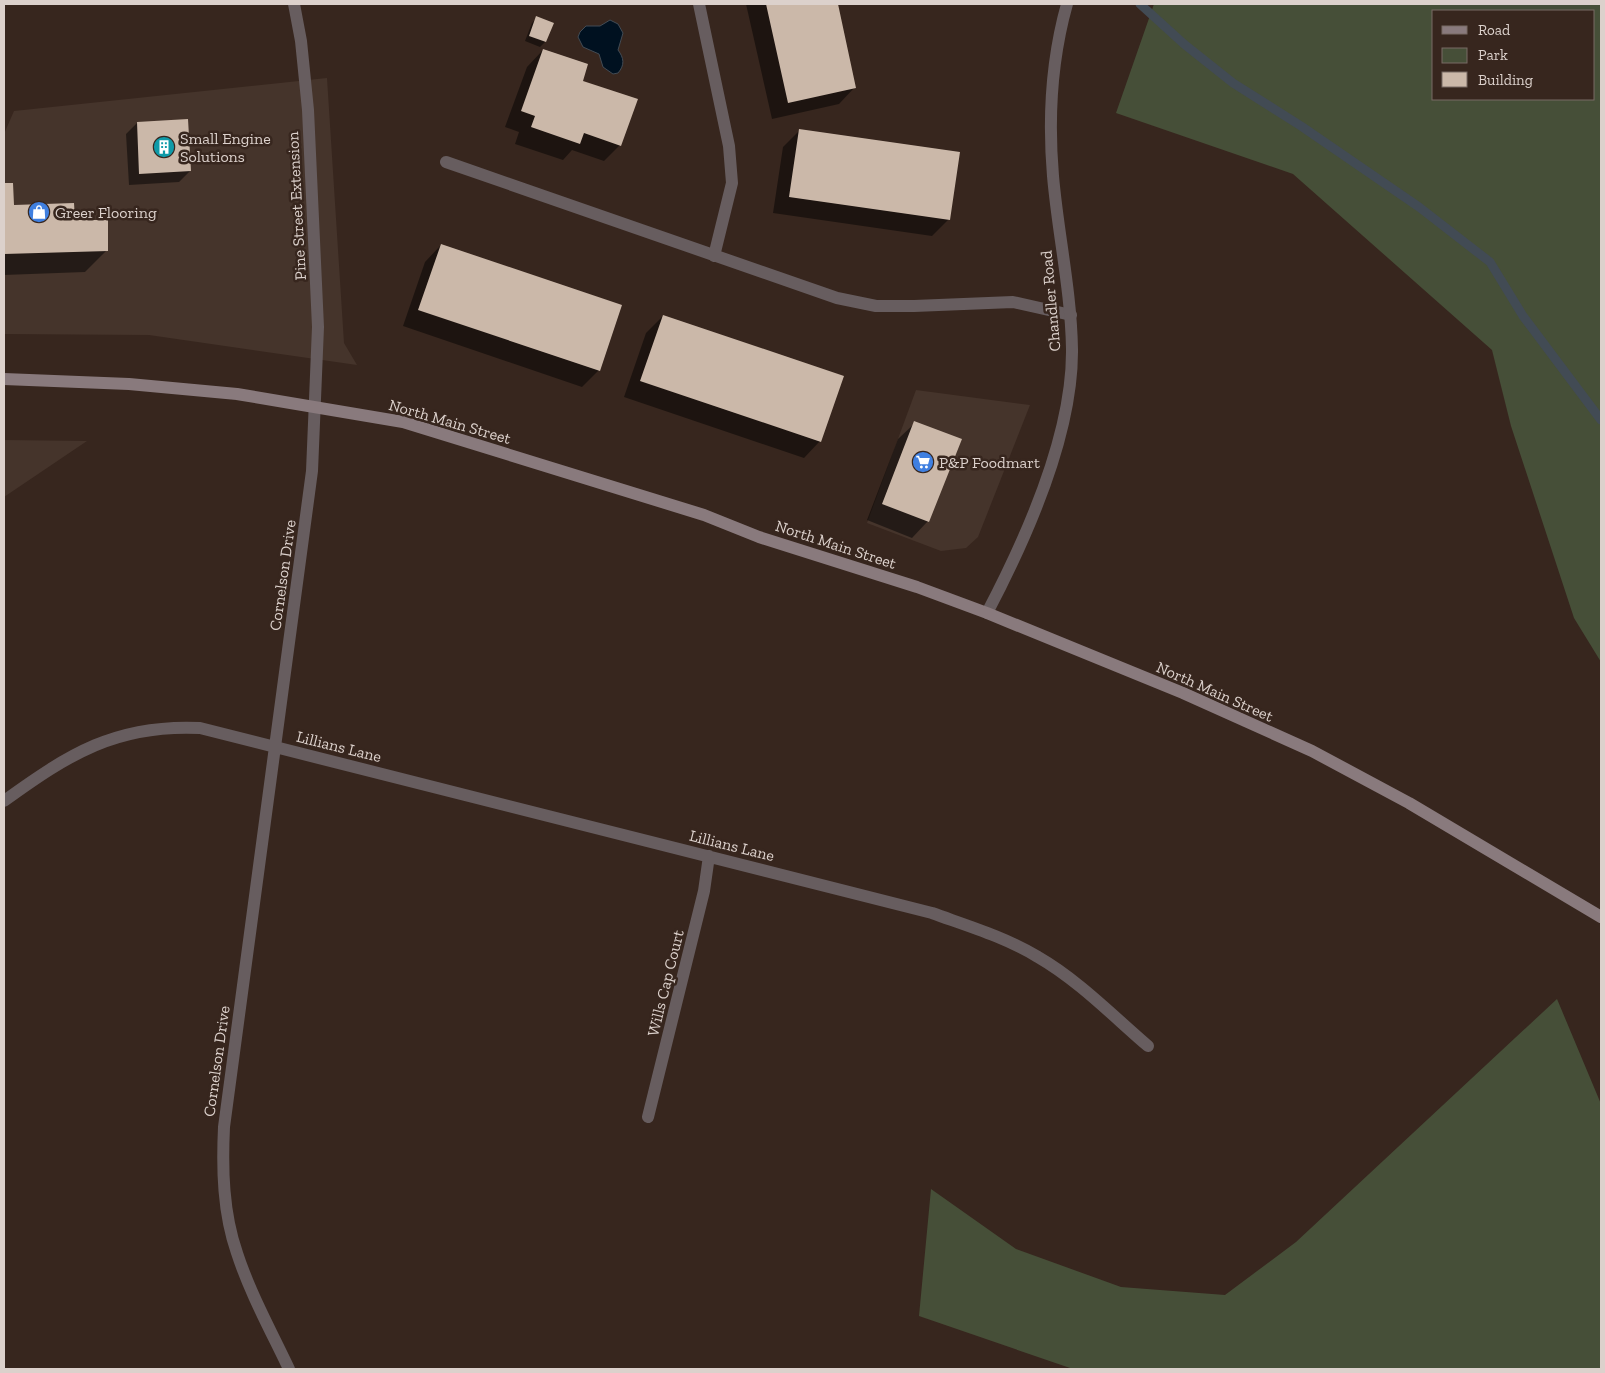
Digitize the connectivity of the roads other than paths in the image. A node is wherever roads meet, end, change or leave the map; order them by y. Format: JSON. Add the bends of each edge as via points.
{"nodes":[{"id":1,"x":294,"y":4,"type":"edge"},
{"id":2,"x":699,"y":4,"type":"edge"},
{"id":3,"x":1067,"y":4,"type":"edge"},
{"id":4,"x":446,"y":162,"type":"dead end"},
{"id":5,"x":714,"y":256,"type":"junction"},
{"id":6,"x":1071,"y":315,"type":"junction"},
{"id":7,"x":4,"y":379,"type":"edge"},
{"id":8,"x":315,"y":407,"type":"junction"},
{"id":9,"x":988,"y":612,"type":"junction"},
{"id":10,"x":275,"y":746,"type":"junction"},
{"id":11,"x":4,"y":801,"type":"edge"},
{"id":12,"x":709,"y":856,"type":"junction"},
{"id":13,"x":1601,"y":916,"type":"edge"},
{"id":14,"x":1148,"y":1046,"type":"dead end"},
{"id":15,"x":648,"y":1117,"type":"dead end"},
{"id":16,"x":289,"y":1369,"type":"edge"}],
"edges":[{"from":1,"to":8,"type":"street","name":"Pine Street Extension","via":[[308,110],[318,327]]},
{"from":2,"to":5,"type":"street","via":[[729,146],[732,183]]},
{"from":3,"to":6,"type":"street","name":"Chandler Road","via":[[1052,77],[1050,132]]},
{"from":4,"to":5,"type":"street"},
{"from":5,"to":6,"type":"street","via":[[838,298],[876,306],[1013,302]]},
{"from":6,"to":9,"type":"street","name":"Chandler Road","via":[[1069,392],[1062,432],[1051,468],[1008,573]]},
{"from":7,"to":8,"type":"main road","name":"North Main Street","via":[[139,385],[237,394]]},
{"from":8,"to":9,"type":"main road","name":"North Main Street","via":[[403,422],[704,515],[759,537]]},
{"from":8,"to":10,"type":"street","name":"Cornelson Drive","via":[[312,471]]},
{"from":9,"to":13,"type":"main road","name":"North Main Street","via":[[1312,751],[1409,803]]},
{"from":10,"to":11,"type":"street","via":[[200,728],[144,730],[86,748],[50,768]]},
{"from":10,"to":12,"type":"street","name":"Lillians Lane"},
{"from":10,"to":16,"type":"street","name":"Cornelson Drive","via":[[224,1127],[222,1167],[227,1213],[236,1252]]},
{"from":12,"to":14,"type":"street","name":"Lillians Lane","via":[[932,913],[994,934],[1038,957],[1070,979]]},
{"from":12,"to":15,"type":"street","name":"Wills Cap Court","via":[[704,891]]}]}
